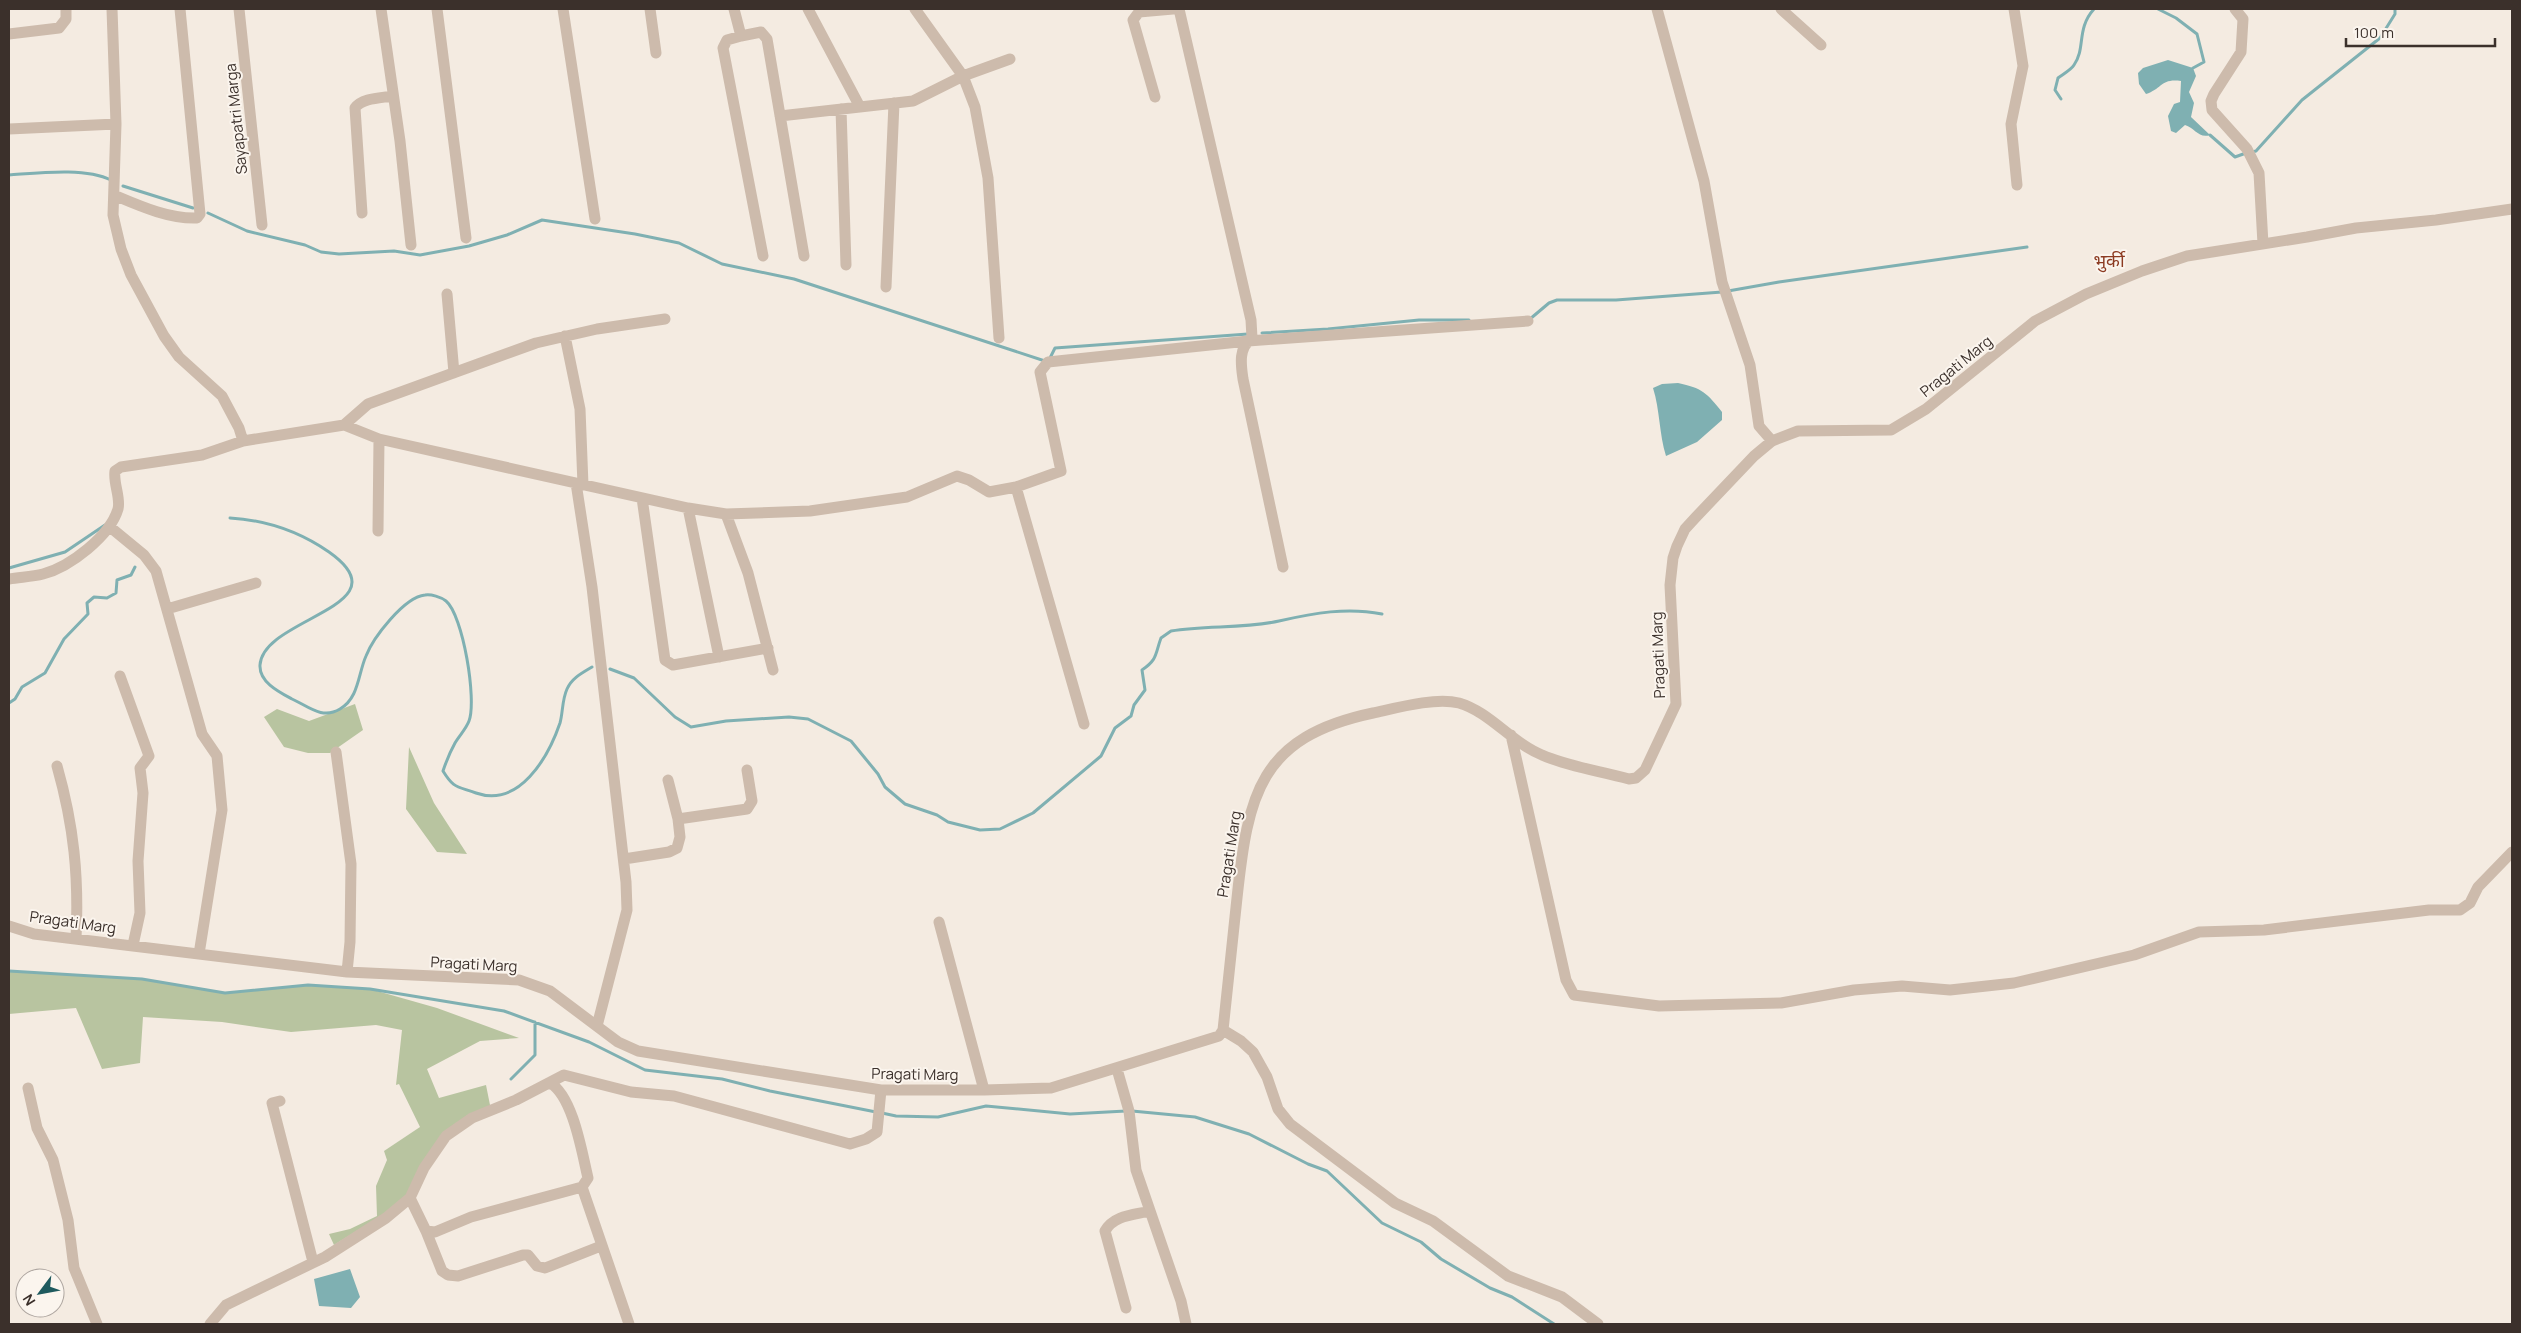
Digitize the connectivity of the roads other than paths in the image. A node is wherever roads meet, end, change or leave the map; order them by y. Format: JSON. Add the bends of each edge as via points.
{"nodes":[{"id":1,"x":66,"y":9,"type":"edge"},
{"id":2,"x":112,"y":9,"type":"edge"},
{"id":3,"x":180,"y":9,"type":"edge"},
{"id":4,"x":239,"y":9,"type":"edge"},
{"id":5,"x":381,"y":9,"type":"edge"},
{"id":6,"x":437,"y":9,"type":"edge"},
{"id":7,"x":563,"y":9,"type":"edge"},
{"id":8,"x":650,"y":9,"type":"edge"},
{"id":9,"x":734,"y":9,"type":"edge"},
{"id":10,"x":808,"y":9,"type":"edge"},
{"id":11,"x":914,"y":9,"type":"edge"},
{"id":12,"x":1173,"y":9,"type":"edge"},
{"id":13,"x":1179,"y":9,"type":"edge"},
{"id":14,"x":1657,"y":9,"type":"edge"},
{"id":15,"x":1781,"y":9,"type":"edge"},
{"id":16,"x":2014,"y":9,"type":"edge"},
{"id":17,"x":2235,"y":9,"type":"edge"},
{"id":18,"x":9,"y":34,"type":"edge"},
{"id":19,"x":741,"y":36,"type":"junction"},
{"id":20,"x":1821,"y":45,"type":"dead end"},
{"id":21,"x":656,"y":53,"type":"dead end"},
{"id":22,"x":1010,"y":59,"type":"dead end"},
{"id":23,"x":963,"y":76,"type":"junction"},
{"id":24,"x":392,"y":96,"type":"junction"},
{"id":25,"x":1155,"y":97,"type":"dead end"},
{"id":26,"x":894,"y":103,"type":"junction"},
{"id":27,"x":860,"y":107,"type":"junction"},
{"id":28,"x":841,"y":109,"type":"junction"},
{"id":29,"x":780,"y":116,"type":"junction"},
{"id":30,"x":116,"y":124,"type":"junction"},
{"id":31,"x":9,"y":129,"type":"edge"},
{"id":32,"x":2017,"y":185,"type":"dead end"},
{"id":33,"x":114,"y":195,"type":"junction"},
{"id":34,"x":2512,"y":209,"type":"edge"},
{"id":35,"x":362,"y":213,"type":"dead end"},
{"id":36,"x":595,"y":219,"type":"dead end"},
{"id":37,"x":262,"y":225,"type":"dead end"},
{"id":38,"x":466,"y":238,"type":"dead end"},
{"id":39,"x":2264,"y":244,"type":"junction"},
{"id":40,"x":411,"y":245,"type":"dead end"},
{"id":41,"x":763,"y":256,"type":"dead end"},
{"id":42,"x":804,"y":256,"type":"dead end"},
{"id":43,"x":846,"y":265,"type":"dead end"},
{"id":44,"x":886,"y":287,"type":"dead end"},
{"id":45,"x":447,"y":294,"type":"dead end"},
{"id":46,"x":665,"y":319,"type":"dead end"},
{"id":47,"x":1528,"y":321,"type":"dead end"},
{"id":48,"x":565,"y":336,"type":"junction"},
{"id":49,"x":999,"y":338,"type":"dead end"},
{"id":50,"x":1248,"y":341,"type":"junction"},
{"id":51,"x":454,"y":373,"type":"junction"},
{"id":52,"x":344,"y":425,"type":"junction"},
{"id":53,"x":379,"y":439,"type":"junction"},
{"id":54,"x":243,"y":441,"type":"junction"},
{"id":55,"x":1772,"y":441,"type":"junction"},
{"id":56,"x":580,"y":484,"type":"junction"},
{"id":57,"x":1016,"y":487,"type":"junction"},
{"id":58,"x":642,"y":498,"type":"junction"},
{"id":59,"x":688,"y":508,"type":"junction"},
{"id":60,"x":726,"y":514,"type":"junction"},
{"id":61,"x":110,"y":527,"type":"junction"},
{"id":62,"x":378,"y":531,"type":"dead end"},
{"id":63,"x":1283,"y":568,"type":"dead end"},
{"id":64,"x":9,"y":579,"type":"edge"},
{"id":65,"x":256,"y":583,"type":"dead end"},
{"id":66,"x":167,"y":609,"type":"junction"},
{"id":67,"x":768,"y":648,"type":"junction"},
{"id":68,"x":719,"y":657,"type":"junction"},
{"id":69,"x":773,"y":670,"type":"dead end"},
{"id":70,"x":120,"y":676,"type":"dead end"},
{"id":71,"x":1084,"y":724,"type":"dead end"},
{"id":72,"x":1512,"y":735,"type":"junction"},
{"id":73,"x":336,"y":752,"type":"dead end"},
{"id":74,"x":57,"y":766,"type":"dead end"},
{"id":75,"x":747,"y":770,"type":"dead end"},
{"id":76,"x":668,"y":780,"type":"dead end"},
{"id":77,"x":678,"y":820,"type":"junction"},
{"id":78,"x":2512,"y":852,"type":"edge"},
{"id":79,"x":624,"y":859,"type":"junction"},
{"id":80,"x":938,"y":922,"type":"dead end"},
{"id":81,"x":9,"y":926,"type":"edge"},
{"id":82,"x":76,"y":939,"type":"junction"},
{"id":83,"x":133,"y":945,"type":"junction"},
{"id":84,"x":200,"y":954,"type":"junction"},
{"id":85,"x":346,"y":972,"type":"junction"},
{"id":86,"x":597,"y":1026,"type":"junction"},
{"id":87,"x":1223,"y":1030,"type":"junction"},
{"id":88,"x":1117,"y":1069,"type":"junction"},
{"id":89,"x":550,"y":1083,"type":"junction"},
{"id":90,"x":28,"y":1088,"type":"dead end"},
{"id":91,"x":881,"y":1090,"type":"junction"},
{"id":92,"x":984,"y":1090,"type":"junction"},
{"id":93,"x":280,"y":1101,"type":"dead end"},
{"id":94,"x":582,"y":1187,"type":"junction"},
{"id":95,"x":410,"y":1198,"type":"junction"},
{"id":96,"x":1150,"y":1211,"type":"junction"},
{"id":97,"x":426,"y":1231,"type":"junction"},
{"id":98,"x":602,"y":1246,"type":"junction"},
{"id":99,"x":314,"y":1262,"type":"junction"},
{"id":100,"x":1126,"y":1308,"type":"dead end"},
{"id":101,"x":97,"y":1324,"type":"edge"},
{"id":102,"x":210,"y":1324,"type":"edge"},
{"id":103,"x":629,"y":1324,"type":"edge"},
{"id":104,"x":1186,"y":1324,"type":"edge"},
{"id":105,"x":1598,"y":1324,"type":"edge"}],
"edges":[{"from":1,"to":18,"type":"street","via":[[66,19],[59,28]]},
{"from":2,"to":30,"type":"street"},
{"from":3,"to":33,"type":"street","via":[[200,214],[197,218],[188,218],[152,210]]},
{"from":4,"to":37,"type":"street","name":"Sayapatri Marga"},
{"from":5,"to":24,"type":"street"},
{"from":6,"to":38,"type":"street"},
{"from":7,"to":36,"type":"street"},
{"from":8,"to":21,"type":"street"},
{"from":9,"to":19,"type":"street"},
{"from":10,"to":27,"type":"street"},
{"from":11,"to":23,"type":"street"},
{"from":12,"to":25,"type":"street","via":[[1139,12],[1133,20]]},
{"from":13,"to":50,"type":"street","via":[[1251,320],[1252,338]]},
{"from":14,"to":55,"type":"street","via":[[1704,182],[1722,282],[1750,364],[1759,426]]},
{"from":15,"to":20,"type":"street"},
{"from":16,"to":32,"type":"street","via":[[2023,66],[2011,124]]},
{"from":17,"to":39,"type":"street","via":[[2243,19],[2241,52],[2214,94],[2212,110],[2250,154],[2259,172]]},
{"from":19,"to":29,"type":"street","via":[[761,32],[767,39]]},
{"from":19,"to":41,"type":"street","via":[[727,40],[723,48]]},
{"from":22,"to":23,"type":"street"},
{"from":23,"to":26,"type":"street","via":[[913,100]]},
{"from":23,"to":49,"type":"street","via":[[975,107],[988,178]]},
{"from":24,"to":35,"type":"street","via":[[358,104],[355,108]]},
{"from":24,"to":40,"type":"street"},
{"from":26,"to":27,"type":"street"},
{"from":26,"to":44,"type":"street"},
{"from":27,"to":28,"type":"street"},
{"from":28,"to":29,"type":"street"},
{"from":28,"to":43,"type":"street"},
{"from":29,"to":42,"type":"street"},
{"from":30,"to":31,"type":"street"},
{"from":30,"to":33,"type":"street"},
{"from":33,"to":54,"type":"street","via":[[113,215],[131,275],[179,357],[222,396]]},
{"from":34,"to":39,"type":"street","name":"Pragati Marg","via":[[2356,228]]},
{"from":39,"to":55,"type":"street","name":"Pragati Marg","via":[[2187,256],[2086,294],[2035,321],[1926,409],[1891,430],[1798,431]]},
{"from":45,"to":51,"type":"street"},
{"from":46,"to":48,"type":"street"},
{"from":47,"to":50,"type":"street"},
{"from":48,"to":51,"type":"street"},
{"from":48,"to":56,"type":"street","via":[[580,409]]},
{"from":50,"to":57,"type":"street","via":[[1048,362],[1040,372],[1061,471]]},
{"from":50,"to":63,"type":"street","via":[[1240,357],[1243,379]]},
{"from":51,"to":52,"type":"street","via":[[368,404]]},
{"from":52,"to":53,"type":"street"},
{"from":52,"to":54,"type":"street"},
{"from":53,"to":56,"type":"street"},
{"from":53,"to":62,"type":"street"},
{"from":54,"to":61,"type":"street","via":[[202,455],[121,467],[115,471],[118,508]]},
{"from":55,"to":72,"type":"street","name":"Pragati Marg","via":[[1685,529],[1672,558],[1670,585],[1676,704],[1645,770],[1636,778],[1629,779],[1542,756]]},
{"from":56,"to":58,"type":"street"},
{"from":56,"to":79,"type":"street"},
{"from":57,"to":60,"type":"street","via":[[989,492],[956,476],[907,497],[810,511]]},
{"from":57,"to":71,"type":"street"},
{"from":58,"to":59,"type":"street"},
{"from":58,"to":68,"type":"street","via":[[665,660],[673,665]]},
{"from":59,"to":60,"type":"street"},
{"from":59,"to":68,"type":"street"},
{"from":60,"to":67,"type":"street","via":[[748,573]]},
{"from":61,"to":64,"type":"street","via":[[89,548],[45,574]]},
{"from":61,"to":66,"type":"street","via":[[152,563]]},
{"from":65,"to":66,"type":"street"},
{"from":66,"to":84,"type":"street","via":[[204,739],[217,756],[222,810]]},
{"from":67,"to":68,"type":"street"},
{"from":67,"to":69,"type":"street"},
{"from":70,"to":83,"type":"street","via":[[149,756],[140,768],[140,913]]},
{"from":72,"to":78,"type":"street","via":[[1566,980],[1574,995],[1659,1006],[1781,1003],[1854,990],[1902,986],[1950,990],[2005,984],[2134,955],[2199,932],[2264,930],[2429,910],[2460,910],[2470,903],[2478,887]]},
{"from":72,"to":87,"type":"street","name":"Pragati Marg","via":[[1461,704],[1450,701],[1410,705],[1352,718],[1320,730],[1282,755],[1264,778],[1253,800],[1243,845]]},
{"from":73,"to":85,"type":"street","via":[[352,864]]},
{"from":74,"to":82,"type":"street","via":[[76,851]]},
{"from":75,"to":77,"type":"street","via":[[752,801],[746,809]]},
{"from":76,"to":77,"type":"street"},
{"from":77,"to":79,"type":"street","via":[[680,837],[677,848]]},
{"from":79,"to":86,"type":"street","via":[[627,910]]},
{"from":80,"to":92,"type":"street"},
{"from":81,"to":82,"type":"street","name":"Pragati Marg","via":[[34,934]]},
{"from":82,"to":83,"type":"street","name":"Pragati Marg"},
{"from":83,"to":84,"type":"street","name":"Pragati Marg"},
{"from":84,"to":85,"type":"street","name":"Pragati Marg"},
{"from":85,"to":86,"type":"street","name":"Pragati Marg","via":[[519,980],[550,991]]},
{"from":86,"to":91,"type":"street","name":"Pragati Marg","via":[[618,1042],[638,1051]]},
{"from":87,"to":88,"type":"street","name":"Pragati Marg","via":[[1217,1038]]},
{"from":87,"to":105,"type":"street","via":[[1253,1052],[1278,1109],[1290,1124],[1395,1203],[1433,1221],[1508,1276],[1562,1297]]},
{"from":88,"to":92,"type":"street","name":"Pragati Marg","via":[[1051,1088]]},
{"from":88,"to":96,"type":"street","via":[[1129,1111],[1136,1170]]},
{"from":89,"to":91,"type":"street","via":[[564,1075],[631,1092],[674,1096],[850,1144],[877,1132]]},
{"from":89,"to":94,"type":"street","via":[[556,1086],[567,1103],[588,1178]]},
{"from":89,"to":95,"type":"street","via":[[472,1118],[446,1136],[424,1168]]},
{"from":90,"to":101,"type":"street","via":[[37,1128],[53,1160],[68,1220],[74,1268]]},
{"from":91,"to":92,"type":"street","name":"Pragati Marg"},
{"from":93,"to":99,"type":"street","via":[[272,1103]]},
{"from":94,"to":97,"type":"street","via":[[471,1217],[434,1232]]},
{"from":94,"to":98,"type":"street"},
{"from":95,"to":97,"type":"street"},
{"from":95,"to":99,"type":"street","via":[[379,1224]]},
{"from":96,"to":100,"type":"street","via":[[1118,1218],[1109,1223],[1105,1231]]},
{"from":96,"to":104,"type":"street"},
{"from":97,"to":98,"type":"street","via":[[442,1271],[453,1276],[523,1255],[528,1255],[537,1266],[545,1268]]},
{"from":98,"to":103,"type":"street"},
{"from":99,"to":102,"type":"street","via":[[226,1305]]}]}
